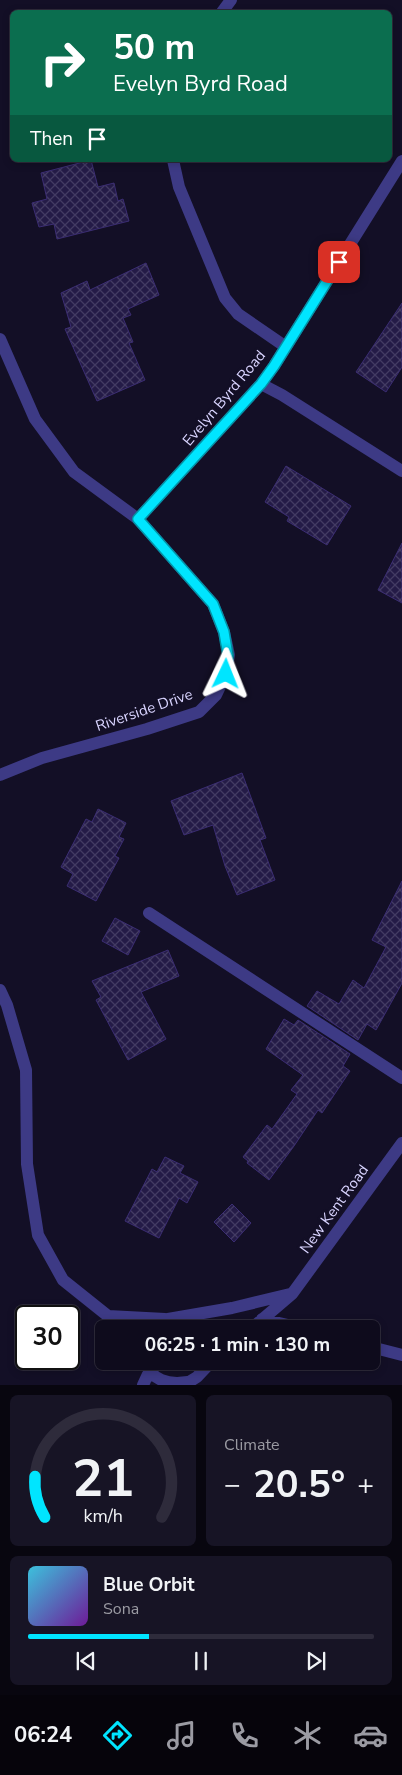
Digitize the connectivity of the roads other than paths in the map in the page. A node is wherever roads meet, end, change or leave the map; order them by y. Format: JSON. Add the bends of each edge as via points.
{"nodes":[{"id":1,"x":402,"y":161,"type":"edge"},
{"id":2,"x":173,"y":162,"type":"edge"},
{"id":3,"x":0,"y":338,"type":"edge"},
{"id":4,"x":286,"y":346,"type":"junction"},
{"id":5,"x":261,"y":384,"type":"junction"},
{"id":6,"x":402,"y":471,"type":"edge"},
{"id":7,"x":138,"y":519,"type":"junction"},
{"id":8,"x":0,"y":775,"type":"edge"},
{"id":9,"x":149,"y":912,"type":"dead end"},
{"id":10,"x":0,"y":990,"type":"edge"},
{"id":11,"x":402,"y":1078,"type":"edge"},
{"id":12,"x":402,"y":1143,"type":"edge"},
{"id":13,"x":292,"y":1294,"type":"junction"},
{"id":14,"x":108,"y":1316,"type":"junction"},
{"id":15,"x":173,"y":1318,"type":"junction"},
{"id":16,"x":262,"y":1319,"type":"joint"},
{"id":17,"x":111,"y":1320,"type":"edge"},
{"id":18,"x":167,"y":1320,"type":"edge"},
{"id":19,"x":184,"y":1320,"type":"edge"},
{"id":20,"x":266,"y":1320,"type":"edge"},
{"id":21,"x":380,"y":1349,"type":"edge"},
{"id":22,"x":402,"y":1355,"type":"edge"},
{"id":23,"x":144,"y":1370,"type":"edge"},
{"id":24,"x":150,"y":1370,"type":"edge"},
{"id":25,"x":202,"y":1370,"type":"edge"},
{"id":26,"x":186,"y":1383,"type":"edge"},
{"id":27,"x":142,"y":1385,"type":"edge"}],
"edges":[{"from":1,"to":4,"type":"street","name":"Evelyn Byrd Road"},
{"from":2,"to":4,"type":"street","via":[[179,187],[224,298],[238,314]]},
{"from":3,"to":7,"type":"street","name":"Riverside Drive","via":[[36,419],[74,472]]},
{"from":4,"to":5,"type":"street","name":"Evelyn Byrd Road"},
{"from":5,"to":6,"type":"street"},
{"from":5,"to":7,"type":"street","name":"Evelyn Byrd Road"},
{"from":7,"to":8,"type":"street","name":"Riverside Drive","via":[[213,604],[224,632],[228,655],[226,674],[216,695],[199,712],[42,758]]},
{"from":9,"to":11,"type":"street"},
{"from":10,"to":14,"type":"street","via":[[26,1070],[27,1164],[38,1235],[63,1280]]},
{"from":12,"to":13,"type":"street","name":"New Kent Road"},
{"from":13,"to":15,"type":"street"},
{"from":13,"to":16,"type":"street","name":"New Kent Road"},
{"from":14,"to":15,"type":"street"},
{"from":14,"to":17,"type":"street"},
{"from":15,"to":18,"type":"street"},
{"from":15,"to":19,"type":"street"},
{"from":16,"to":20,"type":"street"},
{"from":21,"to":22,"type":"street"},
{"from":23,"to":27,"type":"street"},
{"from":24,"to":26,"type":"street","via":[[157,1379],[167,1383]]},
{"from":25,"to":26,"type":"street"}]}
